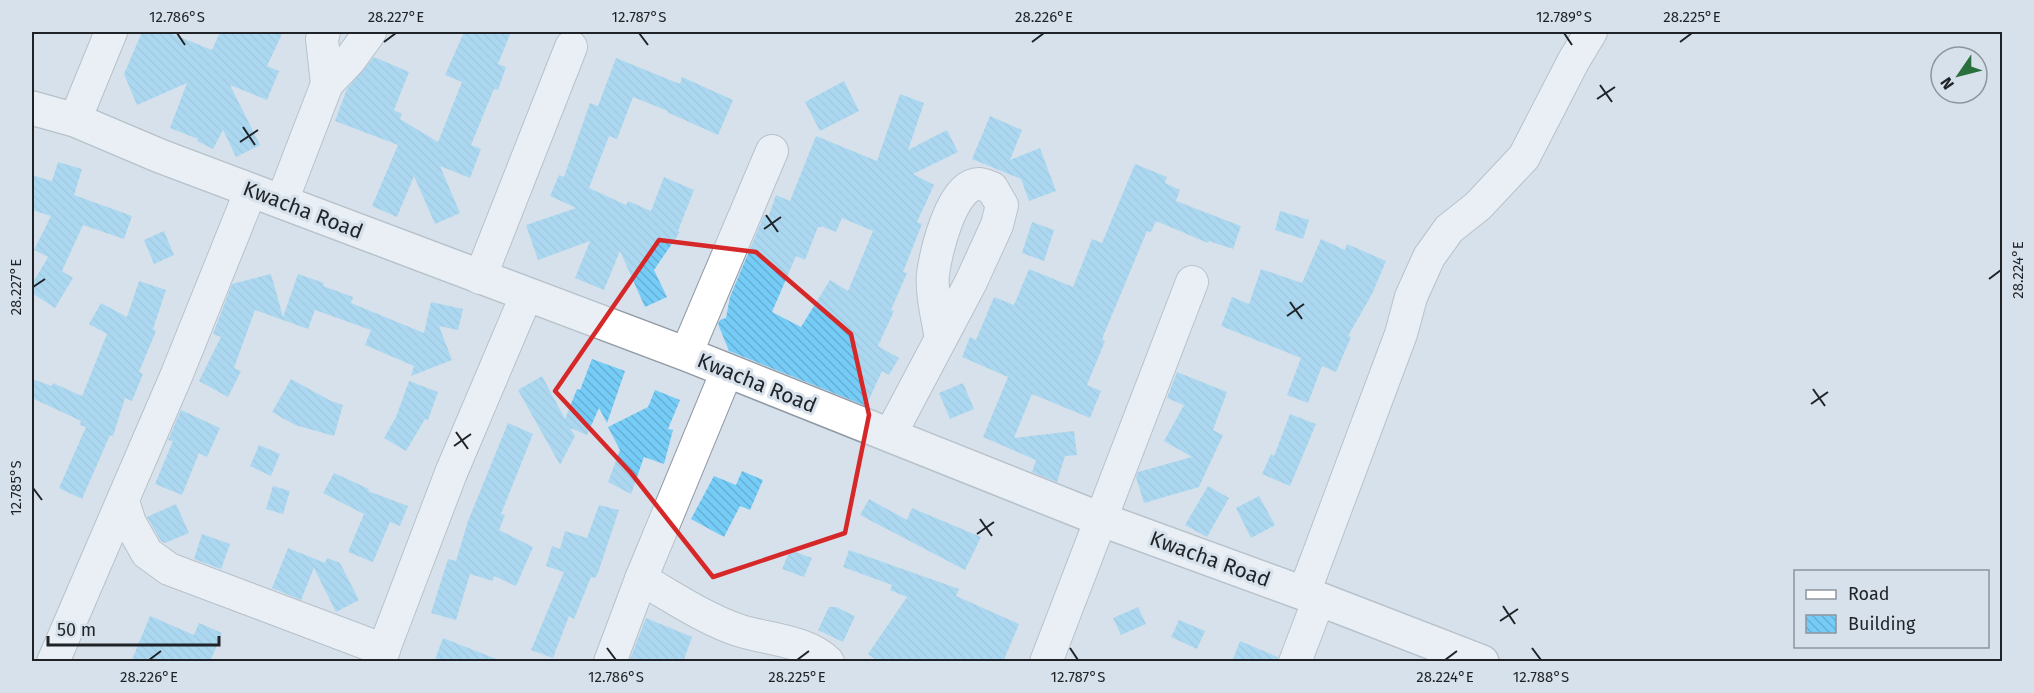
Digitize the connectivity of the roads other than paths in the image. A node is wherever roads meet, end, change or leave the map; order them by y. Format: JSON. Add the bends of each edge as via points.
{"nodes":[{"id":1,"x":111,"y":32,"type":"edge"},
{"id":2,"x":324,"y":32,"type":"edge"},
{"id":3,"x":370,"y":32,"type":"edge"},
{"id":4,"x":1591,"y":32,"type":"edge"},
{"id":5,"x":571,"y":47,"type":"dead end"},
{"id":6,"x":327,"y":84,"type":"junction"},
{"id":7,"x":32,"y":108,"type":"edge"},
{"id":8,"x":75,"y":120,"type":"junction"},
{"id":9,"x":772,"y":151,"type":"dead end"},
{"id":10,"x":251,"y":190,"type":"junction"},
{"id":11,"x":282,"y":201,"type":"junction"},
{"id":12,"x":480,"y":278,"type":"junction"},
{"id":13,"x":1192,"y":282,"type":"dead end"},
{"id":14,"x":526,"y":296,"type":"junction"},
{"id":15,"x":941,"y":339,"type":"dead end"},
{"id":16,"x":686,"y":354,"type":"junction"},
{"id":17,"x":727,"y":371,"type":"junction"},
{"id":18,"x":890,"y":435,"type":"junction"},
{"id":19,"x":123,"y":501,"type":"junction"},
{"id":20,"x":1100,"y":519,"type":"junction"},
{"id":21,"x":641,"y":579,"type":"junction"},
{"id":22,"x":1311,"y":596,"type":"junction"},
{"id":23,"x":381,"y":656,"type":"edge"},
{"id":24,"x":1476,"y":660,"type":"edge"},
{"id":25,"x":53,"y":662,"type":"edge"},
{"id":26,"x":610,"y":662,"type":"edge"},
{"id":27,"x":828,"y":662,"type":"edge"},
{"id":28,"x":1046,"y":662,"type":"edge"},
{"id":29,"x":1295,"y":662,"type":"edge"}],
"edges":[{"from":1,"to":8,"type":"street"},
{"from":2,"to":6,"type":"street"},
{"from":3,"to":6,"type":"street"},
{"from":4,"to":22,"type":"street","via":[[1524,157],[1478,206],[1449,229],[1429,257],[1411,297]]},
{"from":5,"to":12,"type":"street"},
{"from":6,"to":11,"type":"street"},
{"from":7,"to":8,"type":"main road","name":"Kwacha Road"},
{"from":8,"to":10,"type":"main road","name":"Kwacha Road"},
{"from":9,"to":16,"type":"street"},
{"from":10,"to":11,"type":"main road","name":"Kwacha Road"},
{"from":10,"to":19,"type":"street"},
{"from":11,"to":12,"type":"main road","name":"Kwacha Road"},
{"from":12,"to":14,"type":"main road","name":"Kwacha Road"},
{"from":13,"to":20,"type":"street"},
{"from":14,"to":16,"type":"main road","name":"Kwacha Road"},
{"from":14,"to":23,"type":"street","via":[[451,473]]},
{"from":15,"to":18,"type":"street"},
{"from":16,"to":17,"type":"main road","name":"Kwacha Road"},
{"from":17,"to":18,"type":"main road","name":"Kwacha Road"},
{"from":17,"to":21,"type":"street"},
{"from":18,"to":20,"type":"main road","name":"Kwacha Road"},
{"from":19,"to":23,"type":"street","via":[[147,553],[169,569]]},
{"from":19,"to":25,"type":"street"},
{"from":20,"to":22,"type":"main road","name":"Kwacha Road"},
{"from":20,"to":28,"type":"street"},
{"from":21,"to":26,"type":"street"},
{"from":21,"to":27,"type":"street","via":[[740,631],[780,639],[823,656]]},
{"from":22,"to":24,"type":"main road","name":"Kwacha Road"},
{"from":22,"to":29,"type":"street"}]}
